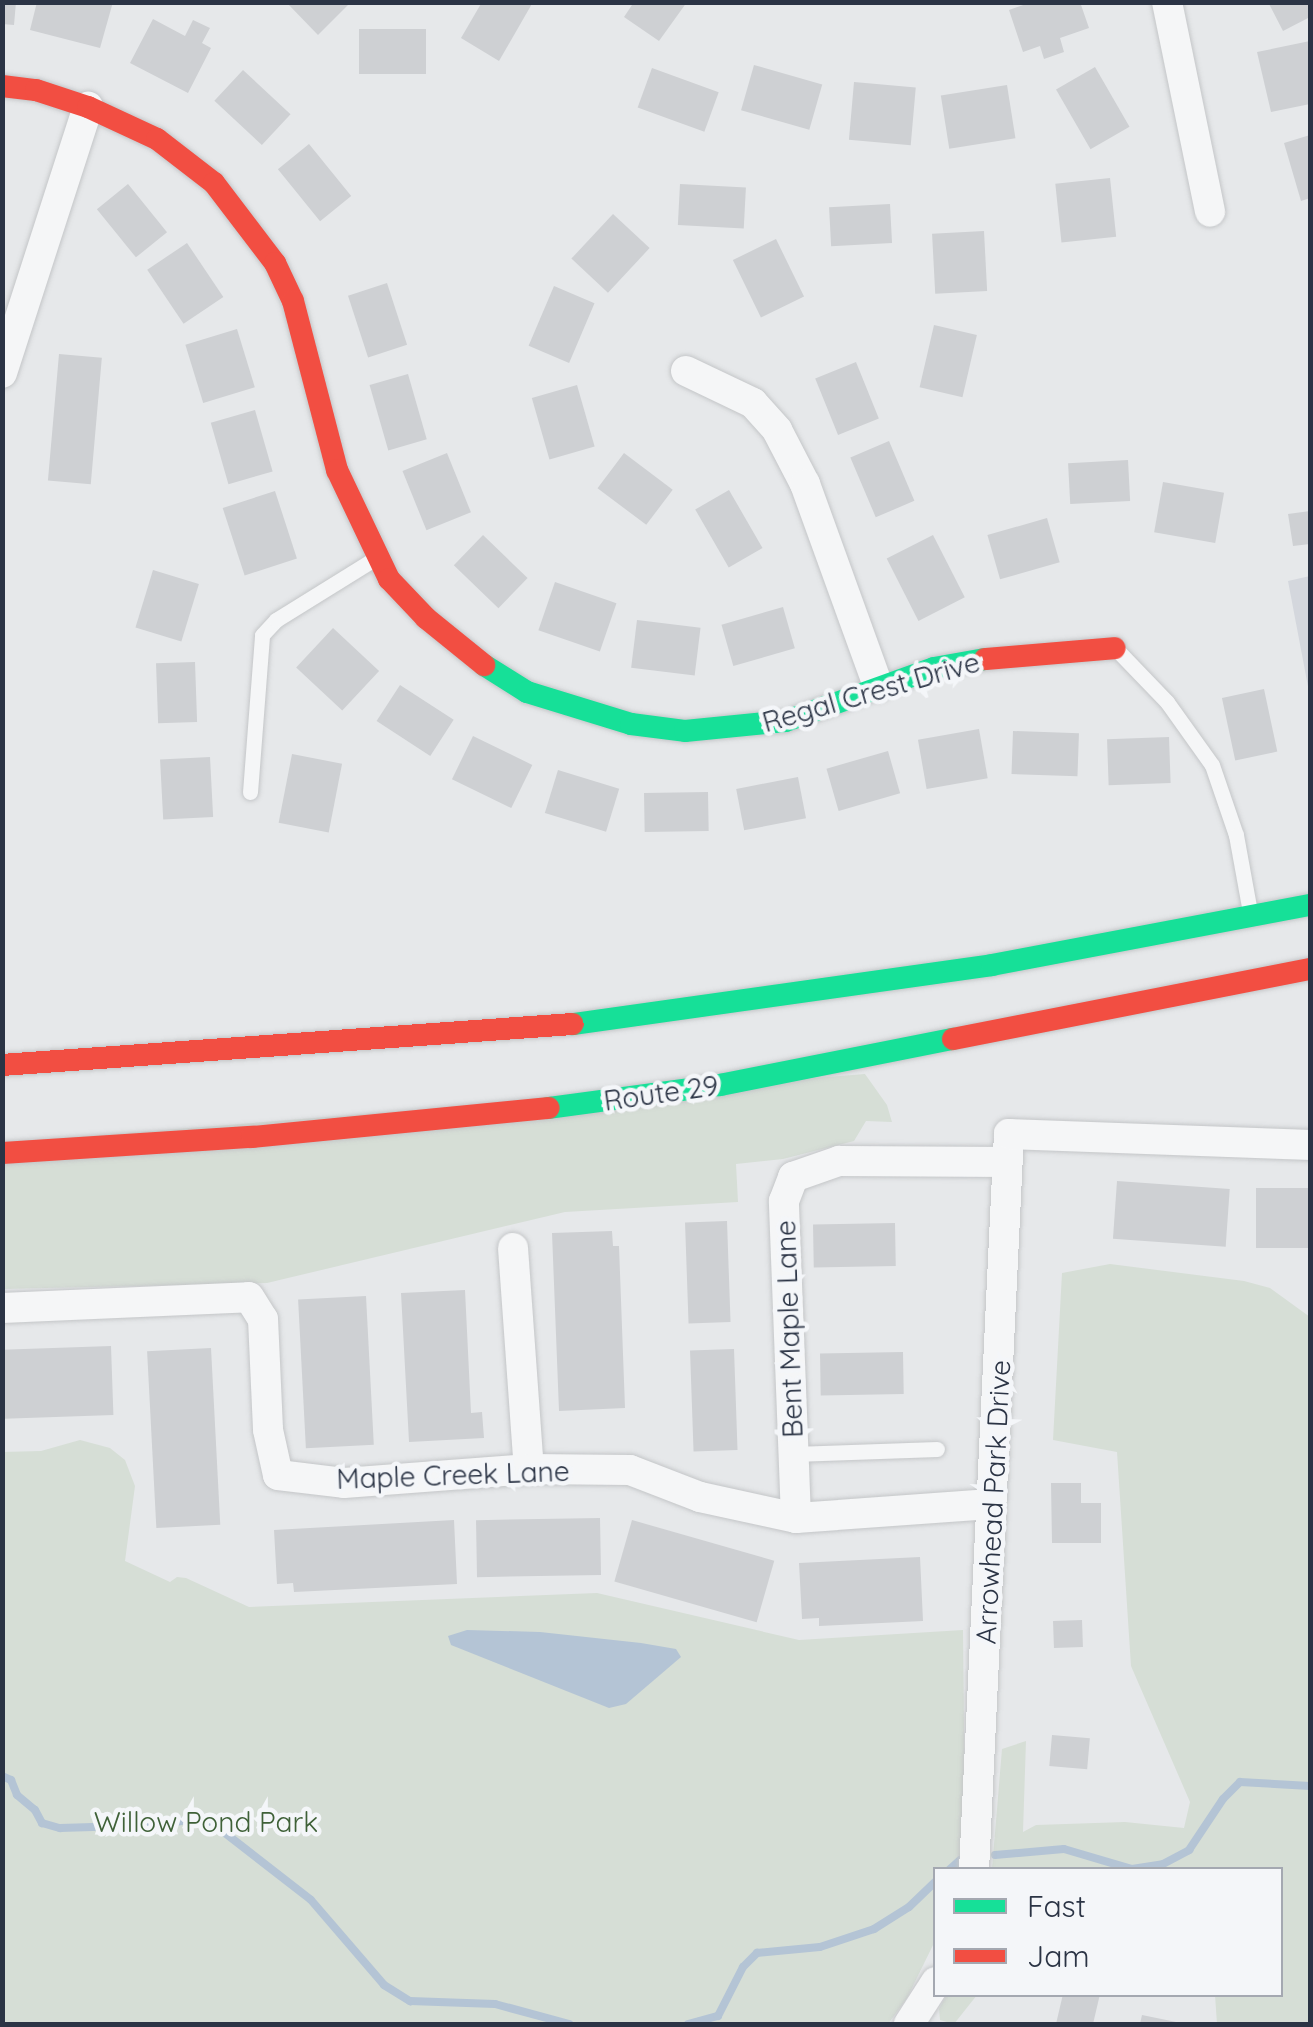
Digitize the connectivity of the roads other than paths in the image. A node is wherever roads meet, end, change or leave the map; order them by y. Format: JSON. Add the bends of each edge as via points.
{"nodes":[{"id":1,"x":1167,"y":2,"type":"edge"},
{"id":2,"x":2,"y":86,"type":"edge"},
{"id":3,"x":88,"y":107,"type":"junction"},
{"id":4,"x":1210,"y":212,"type":"dead end"},
{"id":5,"x":686,"y":371,"type":"dead end"},
{"id":6,"x":2,"y":373,"type":"edge"},
{"id":7,"x":378,"y":557,"type":"junction"},
{"id":8,"x":1115,"y":648,"type":"joint"},
{"id":9,"x":878,"y":686,"type":"junction"},
{"id":10,"x":250,"y":792,"type":"dead end"},
{"id":11,"x":1310,"y":905,"type":"edge"},
{"id":12,"x":1250,"y":916,"type":"junction"},
{"id":13,"x":1310,"y":969,"type":"edge"},
{"id":14,"x":2,"y":1065,"type":"edge"},
{"id":15,"x":1310,"y":1144,"type":"edge"},
{"id":16,"x":1008,"y":1148,"type":"junction"},
{"id":17,"x":2,"y":1153,"type":"edge"},
{"id":18,"x":513,"y":1248,"type":"dead end"},
{"id":19,"x":2,"y":1308,"type":"edge"},
{"id":20,"x":936,"y":1449,"type":"dead end"},
{"id":21,"x":794,"y":1454,"type":"junction"},
{"id":22,"x":529,"y":1469,"type":"junction"},
{"id":23,"x":990,"y":1504,"type":"junction"},
{"id":24,"x":796,"y":1518,"type":"junction"},
{"id":25,"x":974,"y":1867,"type":"edge"},
{"id":26,"x":933,"y":1987,"type":"edge"},
{"id":27,"x":909,"y":2024,"type":"edge"}],
"edges":[{"from":1,"to":4,"type":"street"},
{"from":2,"to":3,"type":"main road","name":"Regal Crest Drive"},
{"from":3,"to":6,"type":"street"},
{"from":3,"to":7,"type":"main road","name":"Regal Crest Drive","via":[[157,139],[214,183],[276,262],[301,319],[337,470]]},
{"from":5,"to":9,"type":"street","via":[[753,402],[777,430],[805,484]]},
{"from":7,"to":9,"type":"main road","name":"Regal Crest Drive","via":[[426,618],[479,662],[527,692],[579,712],[685,731],[733,728],[786,721]]},
{"from":7,"to":10,"type":"lane","via":[[262,635]]},
{"from":8,"to":9,"type":"main road","name":"Regal Crest Drive","via":[[1009,655]]},
{"from":8,"to":12,"type":"lane","via":[[1212,765],[1236,835]]},
{"from":11,"to":12,"type":"main road"},
{"from":12,"to":14,"type":"main road","via":[[992,965],[640,1018]]},
{"from":13,"to":17,"type":"main road","name":"Route 29","via":[[720,1085],[271,1136]]},
{"from":15,"to":16,"type":"street","name":"Bent Maple Lane"},
{"from":16,"to":21,"type":"street","name":"Bent Maple Lane","via":[[838,1161],[793,1177],[784,1201]]},
{"from":16,"to":23,"type":"street","name":"Arrowhead Park Drive"},
{"from":18,"to":22,"type":"street"},
{"from":19,"to":22,"type":"street","name":"Maple Creek Lane","via":[[248,1297],[263,1319],[267,1416],[278,1475],[344,1482]]},
{"from":20,"to":21,"type":"lane"},
{"from":21,"to":24,"type":"street","name":"Bent Maple Lane"},
{"from":22,"to":24,"type":"street","name":"Maple Creek Lane","via":[[630,1470],[700,1498]]},
{"from":23,"to":24,"type":"street","name":"Maple Creek Lane"},
{"from":23,"to":25,"type":"street","name":"Arrowhead Park Drive"},
{"from":26,"to":27,"type":"street"}]}
